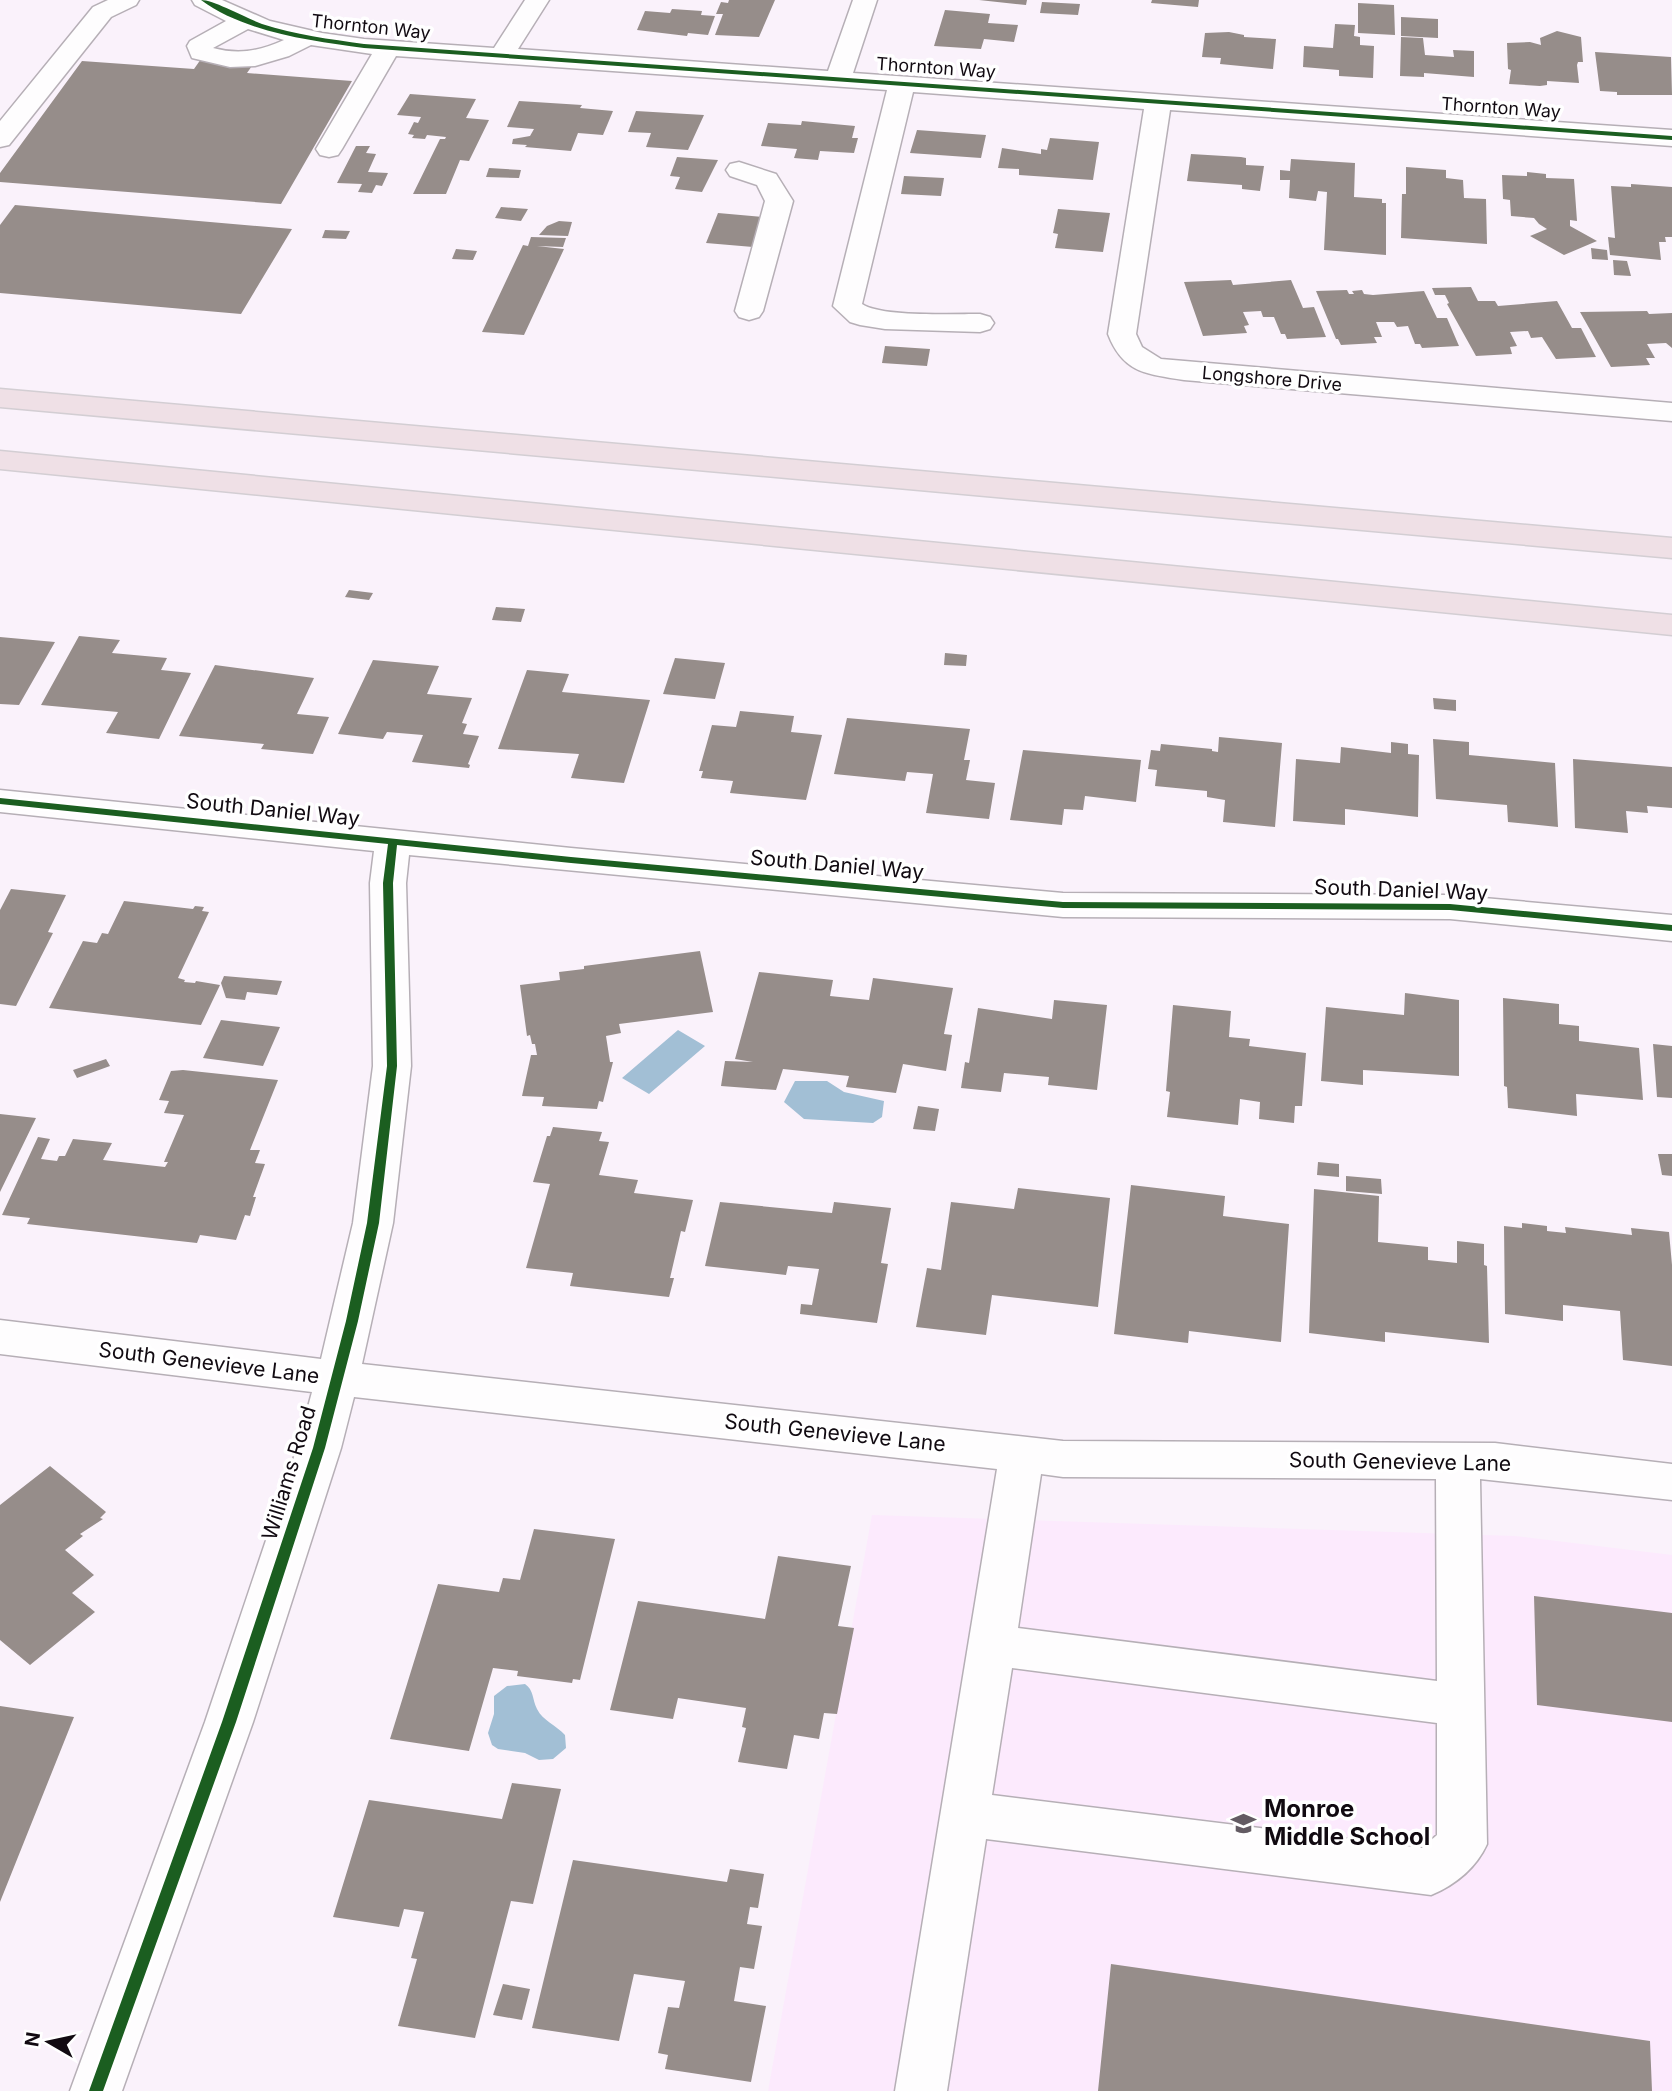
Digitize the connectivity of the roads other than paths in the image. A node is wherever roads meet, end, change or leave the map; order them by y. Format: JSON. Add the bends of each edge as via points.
{"nodes":[{"id":1,"x":127,"y":0,"type":"edge"},
{"id":2,"x":204,"y":0,"type":"edge"},
{"id":3,"x":537,"y":0,"type":"edge"},
{"id":4,"x":864,"y":0,"type":"edge"},
{"id":5,"x":242,"y":11,"type":"edge"},
{"id":6,"x":306,"y":38,"type":"junction"},
{"id":7,"x":388,"y":48,"type":"junction"},
{"id":8,"x":500,"y":57,"type":"junction"},
{"id":9,"x":838,"y":79,"type":"junction"},
{"id":10,"x":902,"y":83,"type":"junction"},
{"id":11,"x":1158,"y":102,"type":"junction"},
{"id":12,"x":1672,"y":138,"type":"edge"},
{"id":13,"x":0,"y":139,"type":"edge"},
{"id":14,"x":329,"y":149,"type":"dead end"},
{"id":15,"x":739,"y":170,"type":"dead end"},
{"id":16,"x":749,"y":311,"type":"dead end"},
{"id":17,"x":979,"y":324,"type":"dead end"},
{"id":18,"x":0,"y":398,"type":"edge"},
{"id":19,"x":1672,"y":412,"type":"edge"},
{"id":20,"x":0,"y":460,"type":"edge"},
{"id":21,"x":1672,"y":548,"type":"edge"},
{"id":22,"x":1672,"y":625,"type":"edge"},
{"id":23,"x":0,"y":801,"type":"edge"},
{"id":24,"x":393,"y":841,"type":"junction"},
{"id":25,"x":1672,"y":928,"type":"edge"},
{"id":26,"x":0,"y":1337,"type":"edge"},
{"id":27,"x":337,"y":1378,"type":"junction"},
{"id":28,"x":1022,"y":1454,"type":"junction"},
{"id":29,"x":1458,"y":1460,"type":"junction"},
{"id":30,"x":1672,"y":1482,"type":"edge"},
{"id":31,"x":991,"y":1645,"type":"junction"},
{"id":32,"x":1461,"y":1704,"type":"junction"},
{"id":33,"x":964,"y":1814,"type":"junction"},
{"id":34,"x":96,"y":2091,"type":"edge"},
{"id":35,"x":921,"y":2091,"type":"edge"}],
"edges":[{"from":1,"to":13,"type":"street","via":[[102,12]]},
{"from":2,"to":5,"type":"street","name":"Thornton Way"},
{"from":3,"to":8,"type":"street"},
{"from":4,"to":9,"type":"street"},
{"from":5,"to":6,"type":"street","name":"Thornton Way"},
{"from":5,"to":6,"type":"street","via":[[198,46],[201,53],[266,58]]},
{"from":6,"to":7,"type":"street","name":"Thornton Way"},
{"from":7,"to":8,"type":"street","name":"Thornton Way"},
{"from":7,"to":14,"type":"street"},
{"from":8,"to":9,"type":"street","name":"Thornton Way"},
{"from":9,"to":10,"type":"street","name":"Thornton Way"},
{"from":10,"to":11,"type":"street","name":"Thornton Way"},
{"from":10,"to":17,"type":"street","via":[[847,306],[860,316],[885,320]]},
{"from":11,"to":12,"type":"street","name":"Thornton Way"},
{"from":11,"to":19,"type":"street","name":"Longshore Drive","via":[[1122,334],[1129,352],[1153,366],[1184,372]]},
{"from":15,"to":16,"type":"street","via":[[767,180],[779,201]]},
{"from":18,"to":21,"type":"highway"},
{"from":20,"to":22,"type":"highway"},
{"from":23,"to":24,"type":"street","name":"South Daniel Way"},
{"from":24,"to":25,"type":"street","name":"South Daniel Way","via":[[1063,905],[1450,907]]},
{"from":24,"to":27,"type":"street","name":"Williams Road","via":[[388,883],[391,1066],[373,1223]]},
{"from":26,"to":27,"type":"street","name":"South Genevieve Lane"},
{"from":27,"to":28,"type":"street","name":"South Genevieve Lane"},
{"from":27,"to":34,"type":"street","name":"Williams Road","via":[[229,1722]]},
{"from":28,"to":29,"type":"street","name":"South Genevieve Lane","via":[[1063,1459]]},
{"from":28,"to":31,"type":"street"},
{"from":29,"to":30,"type":"street","name":"South Genevieve Lane"},
{"from":29,"to":32,"type":"street"},
{"from":31,"to":32,"type":"street"},
{"from":31,"to":33,"type":"street"},
{"from":32,"to":33,"type":"street","via":[[1462,1844],[1432,1871]]},
{"from":33,"to":35,"type":"street"}]}
